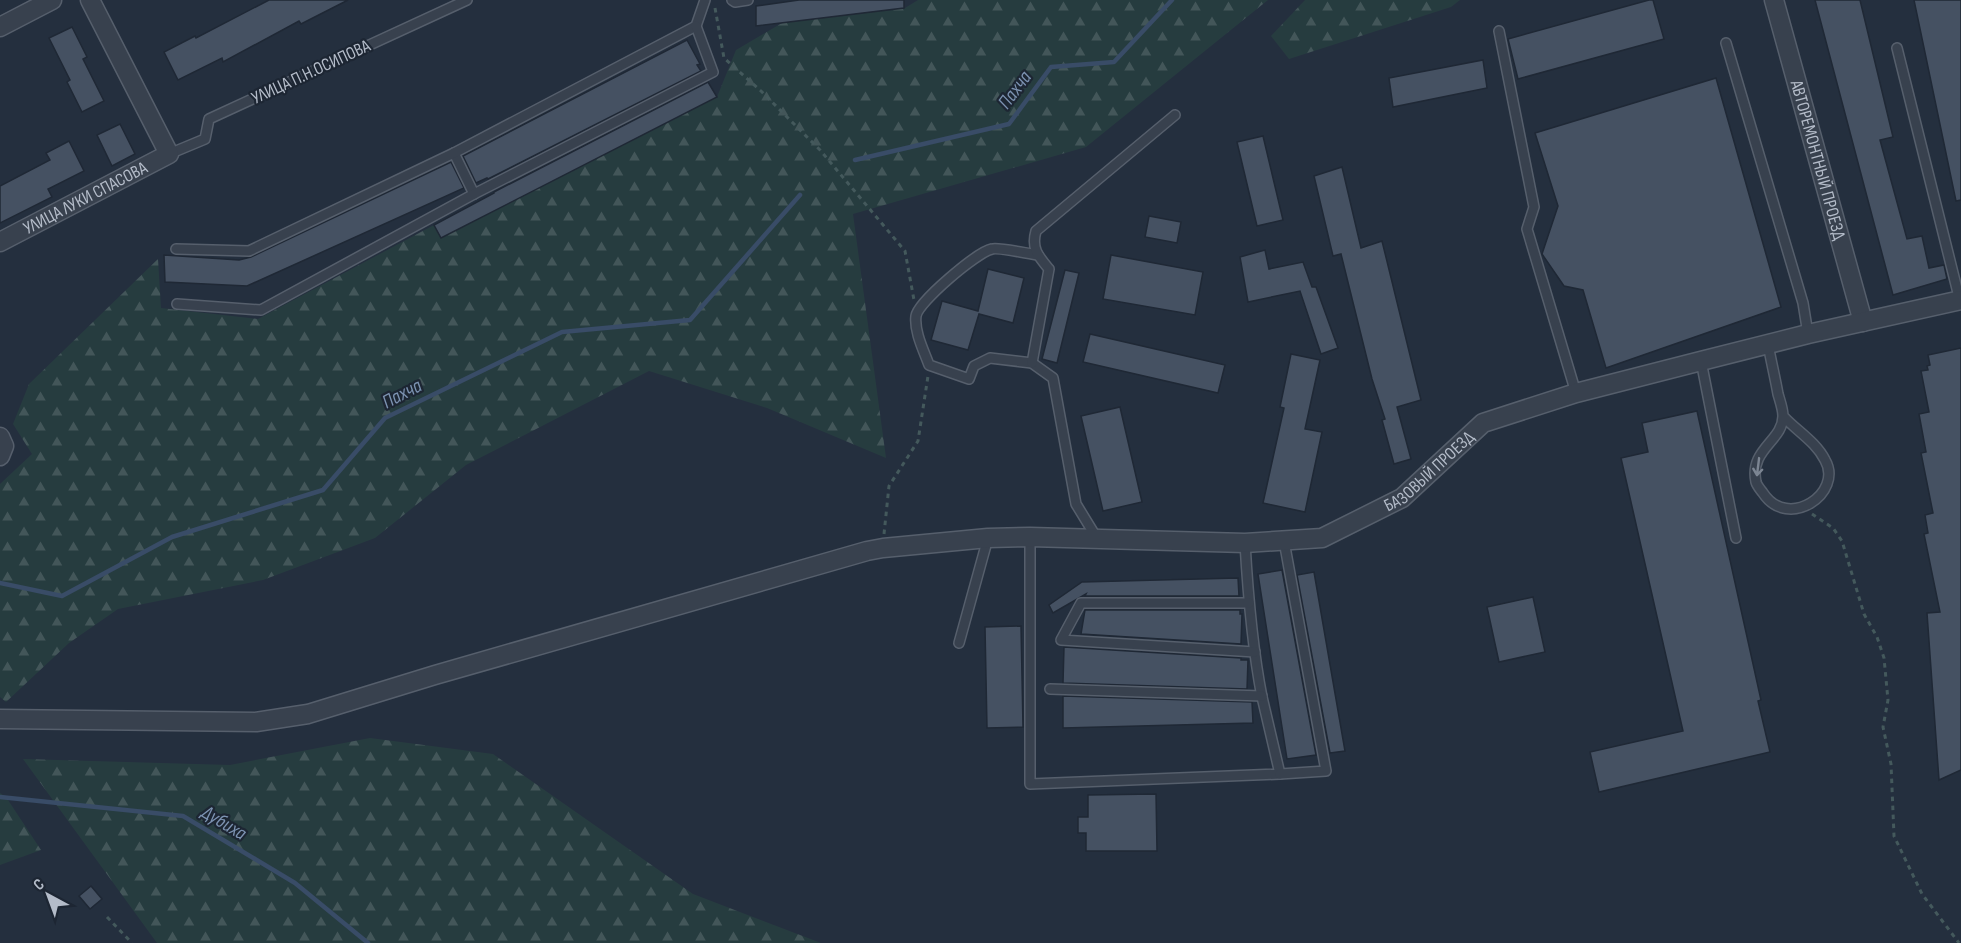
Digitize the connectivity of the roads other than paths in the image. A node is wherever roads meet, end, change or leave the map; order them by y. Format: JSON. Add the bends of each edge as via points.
{"nodes":[{"id":1,"x":52,"y":0,"type":"edge"},
{"id":2,"x":90,"y":0,"type":"edge"},
{"id":3,"x":467,"y":0,"type":"edge"},
{"id":4,"x":705,"y":0,"type":"edge"},
{"id":5,"x":732,"y":0,"type":"edge"},
{"id":6,"x":748,"y":0,"type":"edge"},
{"id":7,"x":1774,"y":0,"type":"edge"},
{"id":8,"x":696,"y":26,"type":"junction"},
{"id":9,"x":0,"y":27,"type":"edge"},
{"id":10,"x":1499,"y":31,"type":"dead end"},
{"id":11,"x":1726,"y":43,"type":"dead end"},
{"id":12,"x":1897,"y":48,"type":"dead end"},
{"id":13,"x":1175,"y":115,"type":"dead end"},
{"id":14,"x":454,"y":153,"type":"junction"},
{"id":15,"x":169,"y":154,"type":"junction"},
{"id":16,"x":474,"y":194,"type":"junction"},
{"id":17,"x":0,"y":242,"type":"edge"},
{"id":18,"x":176,"y":249,"type":"dead end"},
{"id":19,"x":1038,"y":255,"type":"junction"},
{"id":20,"x":1960,"y":300,"type":"edge"},
{"id":21,"x":177,"y":304,"type":"dead end"},
{"id":22,"x":1863,"y":322,"type":"junction"},
{"id":23,"x":1809,"y":334,"type":"junction"},
{"id":24,"x":1768,"y":344,"type":"junction"},
{"id":25,"x":1701,"y":361,"type":"junction"},
{"id":26,"x":1032,"y":363,"type":"junction"},
{"id":27,"x":1576,"y":393,"type":"junction"},
{"id":28,"x":1784,"y":417,"type":"junction"},
{"id":29,"x":0,"y":437,"type":"edge"},
{"id":30,"x":0,"y":456,"type":"edge"},
{"id":31,"x":1030,"y":537,"type":"junction"},
{"id":32,"x":988,"y":538,"type":"junction"},
{"id":33,"x":1736,"y":538,"type":"dead end"},
{"id":34,"x":1098,"y":540,"type":"junction"},
{"id":35,"x":1284,"y":541,"type":"junction"},
{"id":36,"x":1245,"y":543,"type":"junction"},
{"id":37,"x":1249,"y":603,"type":"junction"},
{"id":38,"x":959,"y":643,"type":"dead end"},
{"id":39,"x":1255,"y":652,"type":"junction"},
{"id":40,"x":1050,"y":689,"type":"dead end"},
{"id":41,"x":1262,"y":696,"type":"junction"},
{"id":42,"x":0,"y":718,"type":"edge"},
{"id":43,"x":1280,"y":774,"type":"junction"}],
"edges":[{"from":1,"to":9,"type":"street"},
{"from":2,"to":15,"type":"street"},
{"from":3,"to":15,"type":"lane","name":"УЛИЦА П.Н.ОСИПОВА","via":[[209,119],[205,139]]},
{"from":4,"to":8,"type":"lane"},
{"from":5,"to":6,"type":"lane"},
{"from":7,"to":22,"type":"street","name":"АВТОРЕМОНТНЫЙ ПРОЕЗД"},
{"from":8,"to":14,"type":"lane"},
{"from":8,"to":16,"type":"lane","via":[[713,72]]},
{"from":10,"to":27,"type":"lane","via":[[1534,207],[1527,229]]},
{"from":11,"to":23,"type":"lane"},
{"from":12,"to":20,"type":"lane"},
{"from":13,"to":19,"type":"lane","via":[[1036,231],[1033,241]]},
{"from":14,"to":16,"type":"lane"},
{"from":14,"to":18,"type":"lane","via":[[249,251]]},
{"from":15,"to":17,"type":"street","name":"УЛИЦА ЛУКИ СПАСОВА"},
{"from":16,"to":21,"type":"lane","via":[[261,310]]},
{"from":19,"to":26,"type":"lane","via":[[1049,269]]},
{"from":19,"to":26,"type":"lane","via":[[992,248],[926,298],[916,314],[917,331],[929,366],[969,379],[974,366],[990,358]]},
{"from":20,"to":22,"type":"street","name":"БАЗОВЫЙ ПРОЕЗД"},
{"from":22,"to":23,"type":"street","name":"БАЗОВЫЙ ПРОЕЗД"},
{"from":23,"to":24,"type":"street","name":"БАЗОВЫЙ ПРОЕЗД"},
{"from":24,"to":25,"type":"street","name":"БАЗОВЫЙ ПРОЕЗД"},
{"from":24,"to":28,"type":"lane"},
{"from":25,"to":27,"type":"street","name":"БАЗОВЫЙ ПРОЕЗД"},
{"from":25,"to":33,"type":"lane"},
{"from":26,"to":34,"type":"lane","via":[[1053,378],[1076,504]]},
{"from":27,"to":35,"type":"street","name":"БАЗОВЫЙ ПРОЕЗД","via":[[1483,423],[1402,498],[1322,538]]},
{"from":28,"to":28,"type":"lane","one_way":true,"via":[[1779,431],[1756,462],[1756,483],[1769,502],[1784,510],[1803,507],[1818,498],[1829,475],[1827,461]]},
{"from":29,"to":30,"type":"street","via":[[4,446]]},
{"from":31,"to":32,"type":"street","name":"БАЗОВЫЙ ПРОЕЗД"},
{"from":31,"to":34,"type":"street","name":"БАЗОВЫЙ ПРОЕЗД"},
{"from":31,"to":43,"type":"lane","via":[[1030,784]]},
{"from":32,"to":38,"type":"lane"},
{"from":32,"to":42,"type":"street","name":"БАЗОВЫЙ ПРОЕЗД","via":[[867,550],[308,714],[256,722]]},
{"from":34,"to":36,"type":"street","name":"БАЗОВЫЙ ПРОЕЗД"},
{"from":35,"to":36,"type":"street","name":"БАЗОВЫЙ ПРОЕЗД"},
{"from":35,"to":43,"type":"lane","via":[[1326,771]]},
{"from":36,"to":37,"type":"lane"},
{"from":37,"to":39,"type":"lane"},
{"from":37,"to":39,"type":"lane","via":[[1081,603],[1060,640]]},
{"from":39,"to":41,"type":"lane"},
{"from":40,"to":41,"type":"lane"},
{"from":41,"to":43,"type":"lane"}]}
